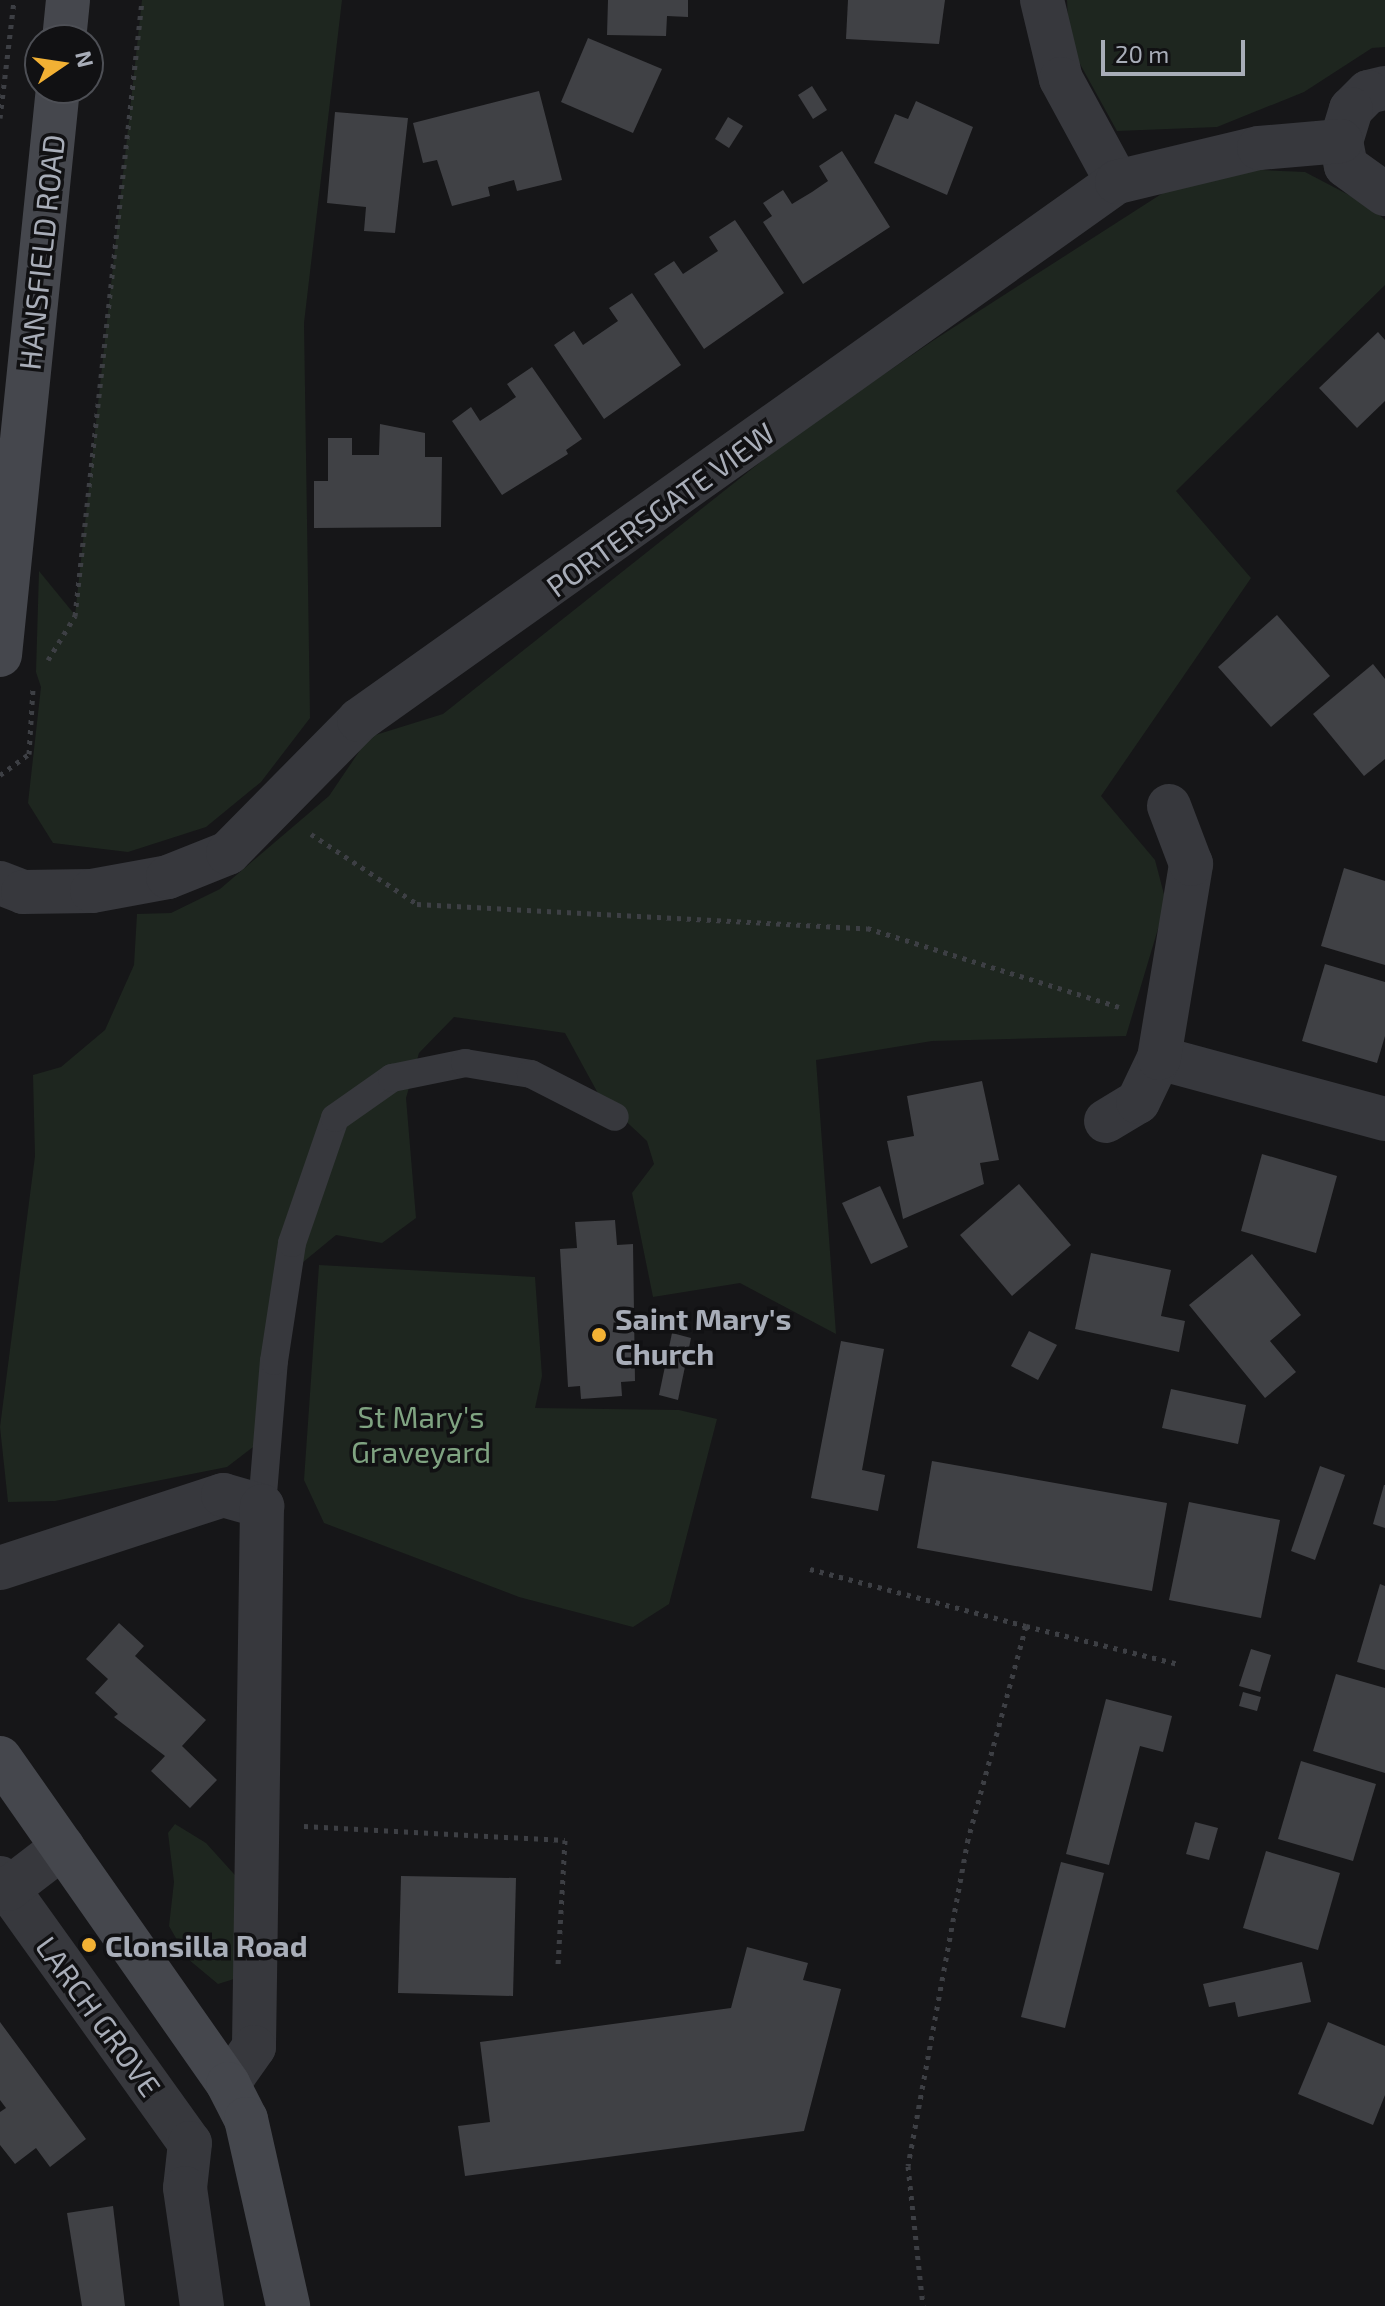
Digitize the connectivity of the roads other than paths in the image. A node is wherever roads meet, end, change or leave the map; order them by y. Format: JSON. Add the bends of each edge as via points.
{"nodes":[{"id":1,"x":68,"y":0,"type":"edge"},
{"id":2,"x":1042,"y":0,"type":"edge"},
{"id":3,"x":66,"y":24,"type":"edge"},
{"id":4,"x":1385,"y":88,"type":"edge"},
{"id":5,"x":56,"y":104,"type":"edge"},
{"id":6,"x":1341,"y":141,"type":"junction"},
{"id":7,"x":1117,"y":182,"type":"junction"},
{"id":8,"x":1385,"y":194,"type":"edge"},
{"id":9,"x":0,"y":655,"type":"edge"},
{"id":10,"x":1169,"y":806,"type":"dead end"},
{"id":11,"x":0,"y":883,"type":"edge"},
{"id":12,"x":1162,"y":1040,"type":"junction"},
{"id":13,"x":615,"y":1117,"type":"dead end"},
{"id":14,"x":1385,"y":1119,"type":"edge"},
{"id":15,"x":1106,"y":1121,"type":"dead end"},
{"id":16,"x":262,"y":1506,"type":"junction"},
{"id":17,"x":0,"y":1568,"type":"edge"},
{"id":18,"x":0,"y":1758,"type":"edge"},
{"id":19,"x":63,"y":1847,"type":"junction"},
{"id":20,"x":4,"y":1884,"type":"edge"},
{"id":21,"x":237,"y":2102,"type":"junction"},
{"id":22,"x":190,"y":2143,"type":"junction"},
{"id":23,"x":202,"y":2306,"type":"edge"},
{"id":24,"x":288,"y":2306,"type":"edge"}],
"edges":[{"from":1,"to":3,"type":"street"},
{"from":2,"to":7,"type":"street","via":[[1061,79]]},
{"from":4,"to":6,"type":"street","via":[[1368,92],[1351,109]]},
{"from":5,"to":9,"type":"street","name":"HANSFIELD ROAD"},
{"from":6,"to":7,"type":"street","name":"PORTERSGATE VIEW","via":[[1259,148]]},
{"from":6,"to":8,"type":"street","via":[[1346,166],[1361,183]]},
{"from":7,"to":11,"type":"street","name":"PORTERSGATE VIEW","via":[[359,720],[228,853],[168,877],[92,891],[23,892]]},
{"from":10,"to":12,"type":"street","via":[[1191,864]]},
{"from":12,"to":14,"type":"street"},
{"from":12,"to":15,"type":"street","via":[[1138,1102]]},
{"from":13,"to":16,"type":"lane","via":[[531,1074],[465,1063],[392,1078],[335,1118],[292,1243]]},
{"from":16,"to":17,"type":"street","via":[[223,1495]]},
{"from":16,"to":21,"type":"street","via":[[254,2047]]},
{"from":18,"to":19,"type":"street"},
{"from":19,"to":20,"type":"street","name":"LARCH GROVE"},
{"from":19,"to":21,"type":"street"},
{"from":20,"to":22,"type":"street","name":"LARCH GROVE"},
{"from":21,"to":22,"type":"street"},
{"from":21,"to":24,"type":"street"},
{"from":22,"to":23,"type":"street","via":[[185,2188]]}]}
